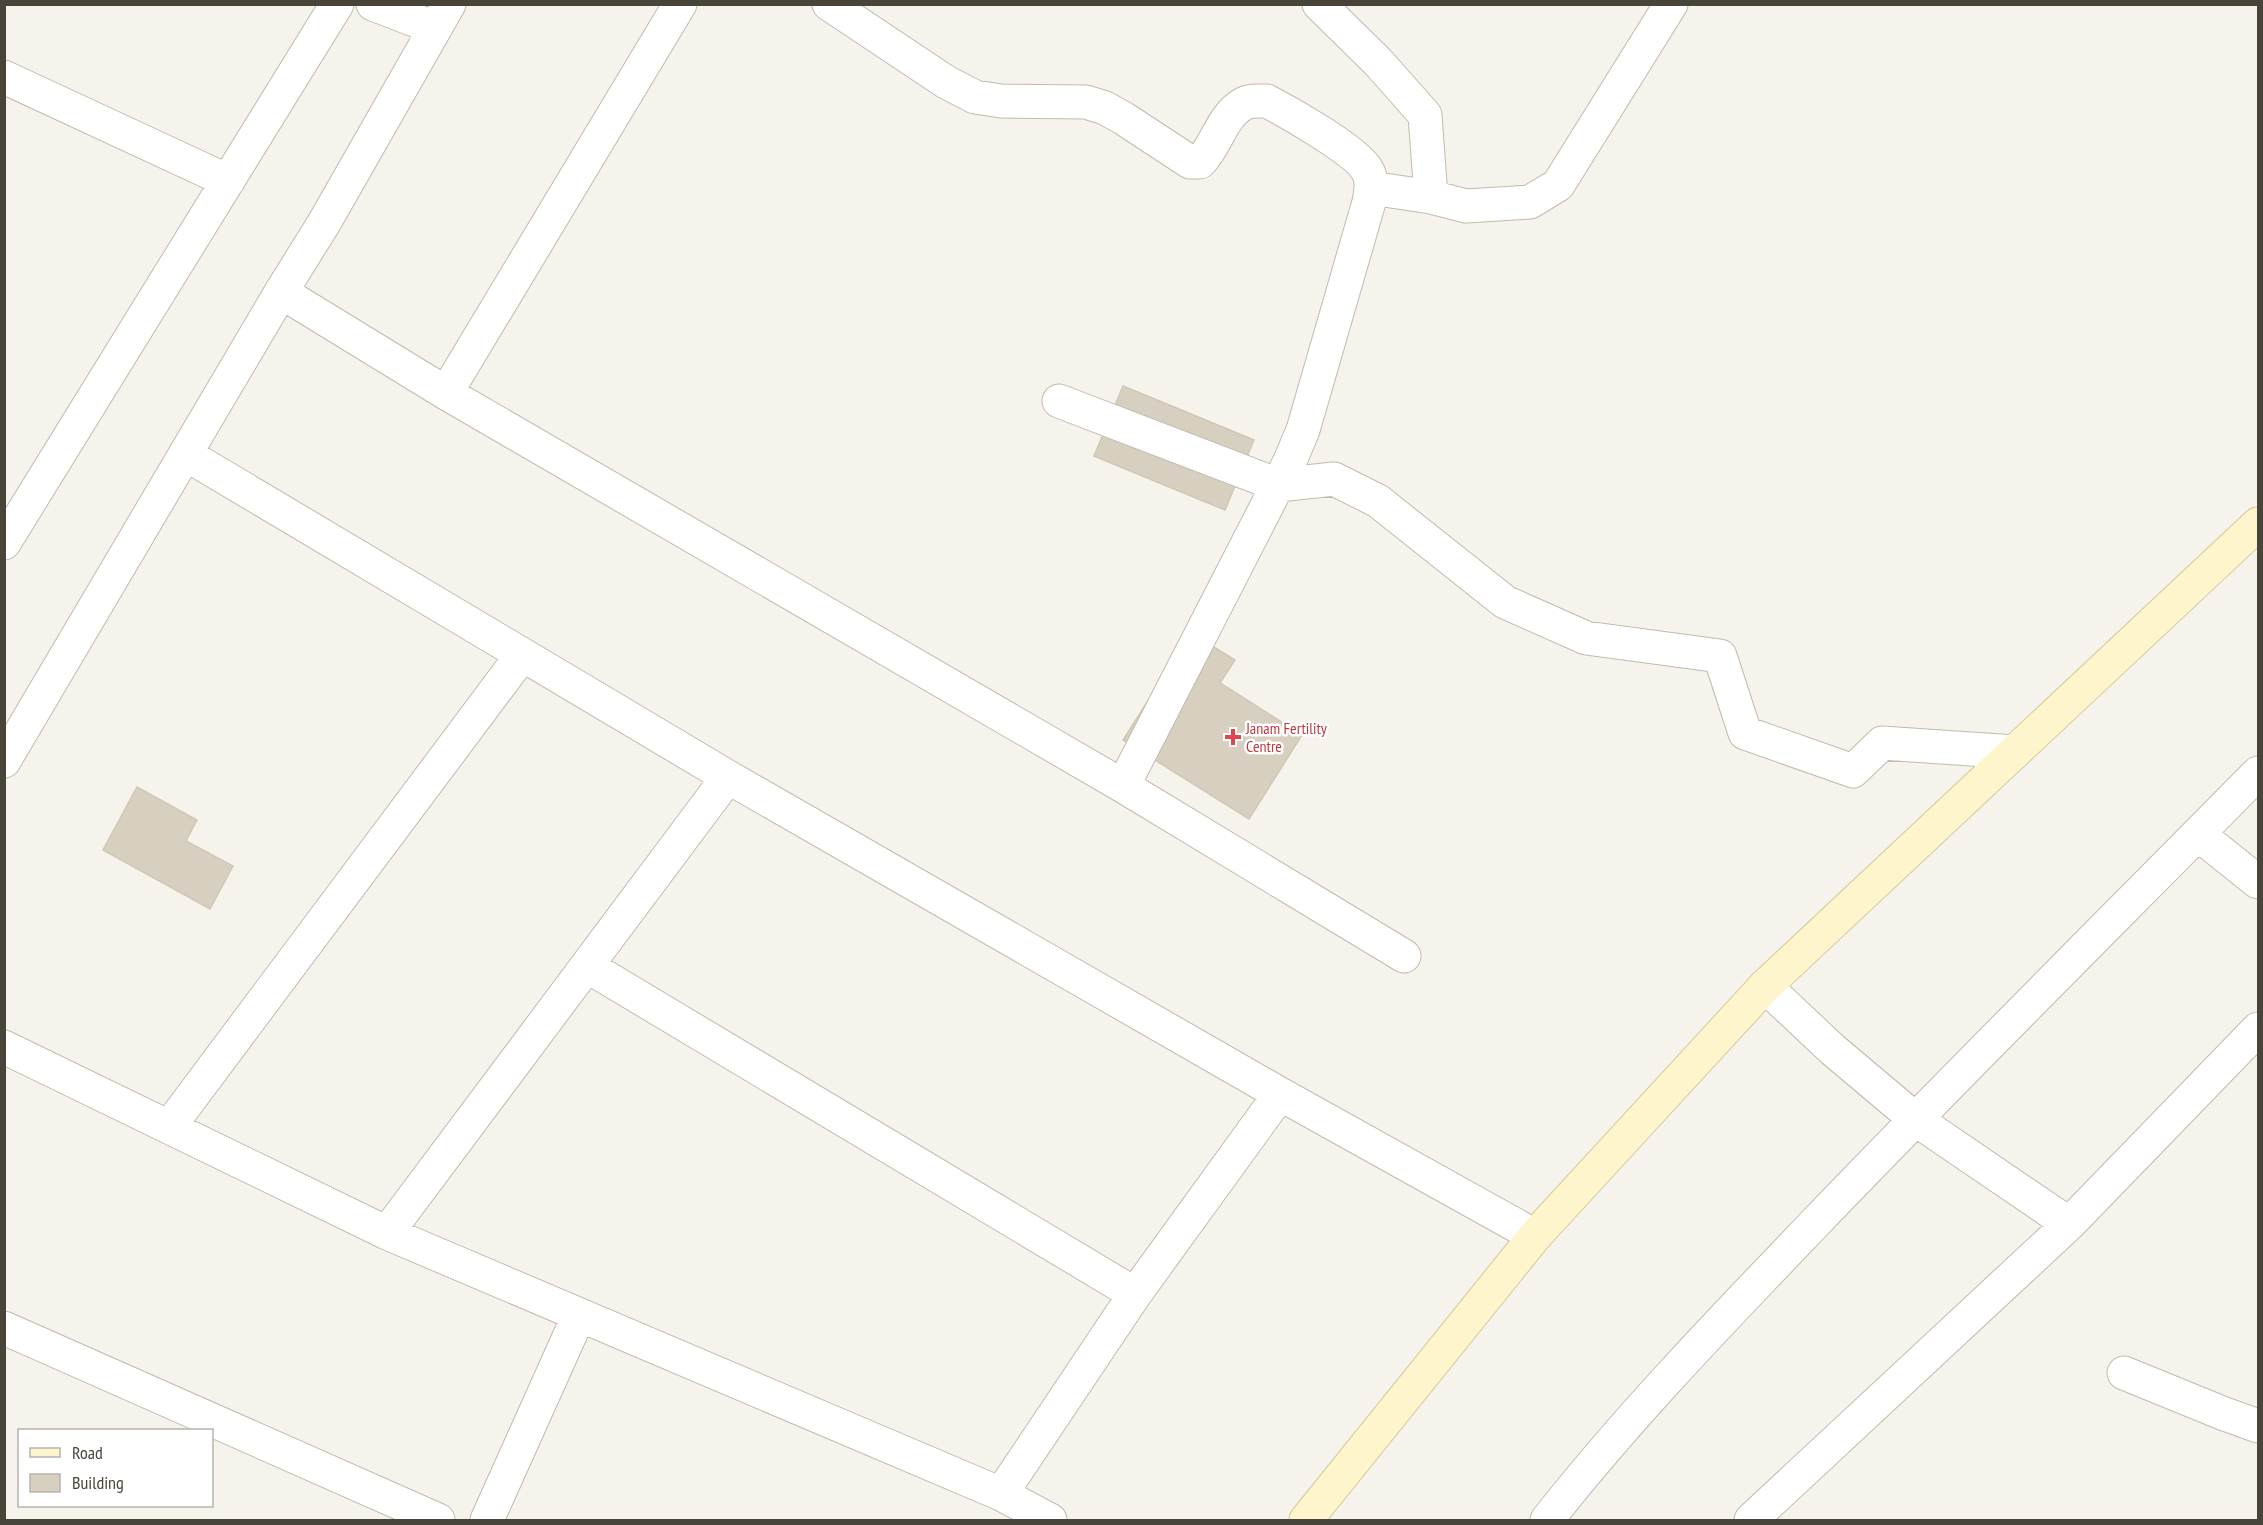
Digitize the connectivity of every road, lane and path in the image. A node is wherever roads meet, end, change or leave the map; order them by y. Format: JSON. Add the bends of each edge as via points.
{"nodes":[{"id":1,"x":337,"y":4,"type":"edge"},
{"id":2,"x":680,"y":4,"type":"edge"},
{"id":3,"x":829,"y":4,"type":"edge"},
{"id":4,"x":1319,"y":4,"type":"edge"},
{"id":5,"x":1671,"y":4,"type":"edge"},
{"id":6,"x":374,"y":5,"type":"edge"},
{"id":7,"x":431,"y":17,"type":"edge"},
{"id":8,"x":4,"y":78,"type":"edge"},
{"id":9,"x":228,"y":181,"type":"junction"},
{"id":10,"x":1371,"y":188,"type":"junction"},
{"id":11,"x":1431,"y":198,"type":"junction"},
{"id":12,"x":281,"y":292,"type":"junction"},
{"id":13,"x":446,"y":393,"type":"junction"},
{"id":14,"x":1059,"y":401,"type":"dead end"},
{"id":15,"x":187,"y":454,"type":"junction"},
{"id":16,"x":1278,"y":485,"type":"junction"},
{"id":17,"x":2259,"y":524,"type":"edge"},
{"id":18,"x":8,"y":529,"type":"edge"},
{"id":19,"x":522,"y":655,"type":"junction"},
{"id":20,"x":2015,"y":752,"type":"junction"},
{"id":21,"x":4,"y":761,"type":"edge"},
{"id":22,"x":2259,"y":773,"type":"edge"},
{"id":23,"x":728,"y":777,"type":"junction"},
{"id":24,"x":1124,"y":786,"type":"junction"},
{"id":25,"x":2198,"y":834,"type":"junction"},
{"id":26,"x":2259,"y":882,"type":"edge"},
{"id":27,"x":1404,"y":956,"type":"dead end"},
{"id":28,"x":587,"y":966,"type":"junction"},
{"id":29,"x":1765,"y":986,"type":"junction"},
{"id":30,"x":2259,"y":1029,"type":"edge"},
{"id":31,"x":4,"y":1047,"type":"edge"},
{"id":32,"x":1280,"y":1094,"type":"junction"},
{"id":33,"x":1915,"y":1119,"type":"junction"},
{"id":34,"x":169,"y":1127,"type":"junction"},
{"id":35,"x":2069,"y":1224,"type":"junction"},
{"id":36,"x":387,"y":1233,"type":"junction"},
{"id":37,"x":1535,"y":1236,"type":"junction"},
{"id":38,"x":1135,"y":1294,"type":"junction"},
{"id":39,"x":579,"y":1315,"type":"junction"},
{"id":40,"x":4,"y":1328,"type":"edge"},
{"id":41,"x":2124,"y":1373,"type":"dead end"},
{"id":42,"x":2259,"y":1426,"type":"edge"},
{"id":43,"x":1001,"y":1494,"type":"junction"},
{"id":44,"x":438,"y":1521,"type":"edge"},
{"id":45,"x":487,"y":1521,"type":"edge"},
{"id":46,"x":1050,"y":1521,"type":"edge"},
{"id":47,"x":1306,"y":1521,"type":"edge"},
{"id":48,"x":1547,"y":1521,"type":"edge"},
{"id":49,"x":1751,"y":1521,"type":"edge"}],
"edges":[{"from":1,"to":9,"type":"street"},
{"from":2,"to":13,"type":"street"},
{"from":3,"to":10,"type":"street","via":[[975,98],[1086,102],[1123,118],[1190,162],[1200,162],[1208,154],[1228,119],[1243,104],[1267,101],[1356,156],[1368,171]]},
{"from":4,"to":11,"type":"street","via":[[1425,116]]},
{"from":5,"to":11,"type":"street","via":[[1558,185],[1530,202],[1466,206]]},
{"from":6,"to":7,"type":"street"},
{"from":7,"to":12,"type":"street","via":[[324,223]]},
{"from":8,"to":9,"type":"street"},
{"from":9,"to":18,"type":"street"},
{"from":10,"to":11,"type":"street"},
{"from":10,"to":16,"type":"street","via":[[1303,430]]},
{"from":12,"to":13,"type":"street"},
{"from":12,"to":15,"type":"street"},
{"from":13,"to":24,"type":"street"},
{"from":14,"to":16,"type":"street"},
{"from":15,"to":19,"type":"street"},
{"from":15,"to":21,"type":"street"},
{"from":16,"to":20,"type":"street","via":[[1334,479],[1378,501],[1505,602],[1586,638],[1720,656],[1745,733],[1853,771],[1882,743]]},
{"from":16,"to":24,"type":"street"},
{"from":17,"to":20,"type":"street"},
{"from":19,"to":23,"type":"street"},
{"from":19,"to":34,"type":"street"},
{"from":20,"to":29,"type":"street"},
{"from":22,"to":25,"type":"street"},
{"from":23,"to":28,"type":"street"},
{"from":23,"to":32,"type":"street"},
{"from":24,"to":27,"type":"street"},
{"from":25,"to":26,"type":"street"},
{"from":25,"to":33,"type":"street"},
{"from":28,"to":36,"type":"street"},
{"from":28,"to":38,"type":"street"},
{"from":29,"to":33,"type":"street"},
{"from":29,"to":37,"type":"street"},
{"from":30,"to":35,"type":"street"},
{"from":31,"to":34,"type":"street"},
{"from":32,"to":37,"type":"street"},
{"from":32,"to":38,"type":"street"},
{"from":33,"to":35,"type":"street"},
{"from":33,"to":48,"type":"street","via":[[1717,1325]]},
{"from":34,"to":36,"type":"street"},
{"from":35,"to":49,"type":"street"},
{"from":36,"to":39,"type":"street"},
{"from":37,"to":47,"type":"street"},
{"from":38,"to":43,"type":"street"},
{"from":39,"to":43,"type":"street"},
{"from":39,"to":45,"type":"street"},
{"from":40,"to":44,"type":"street"},
{"from":41,"to":42,"type":"street"},
{"from":43,"to":46,"type":"street"}]}
